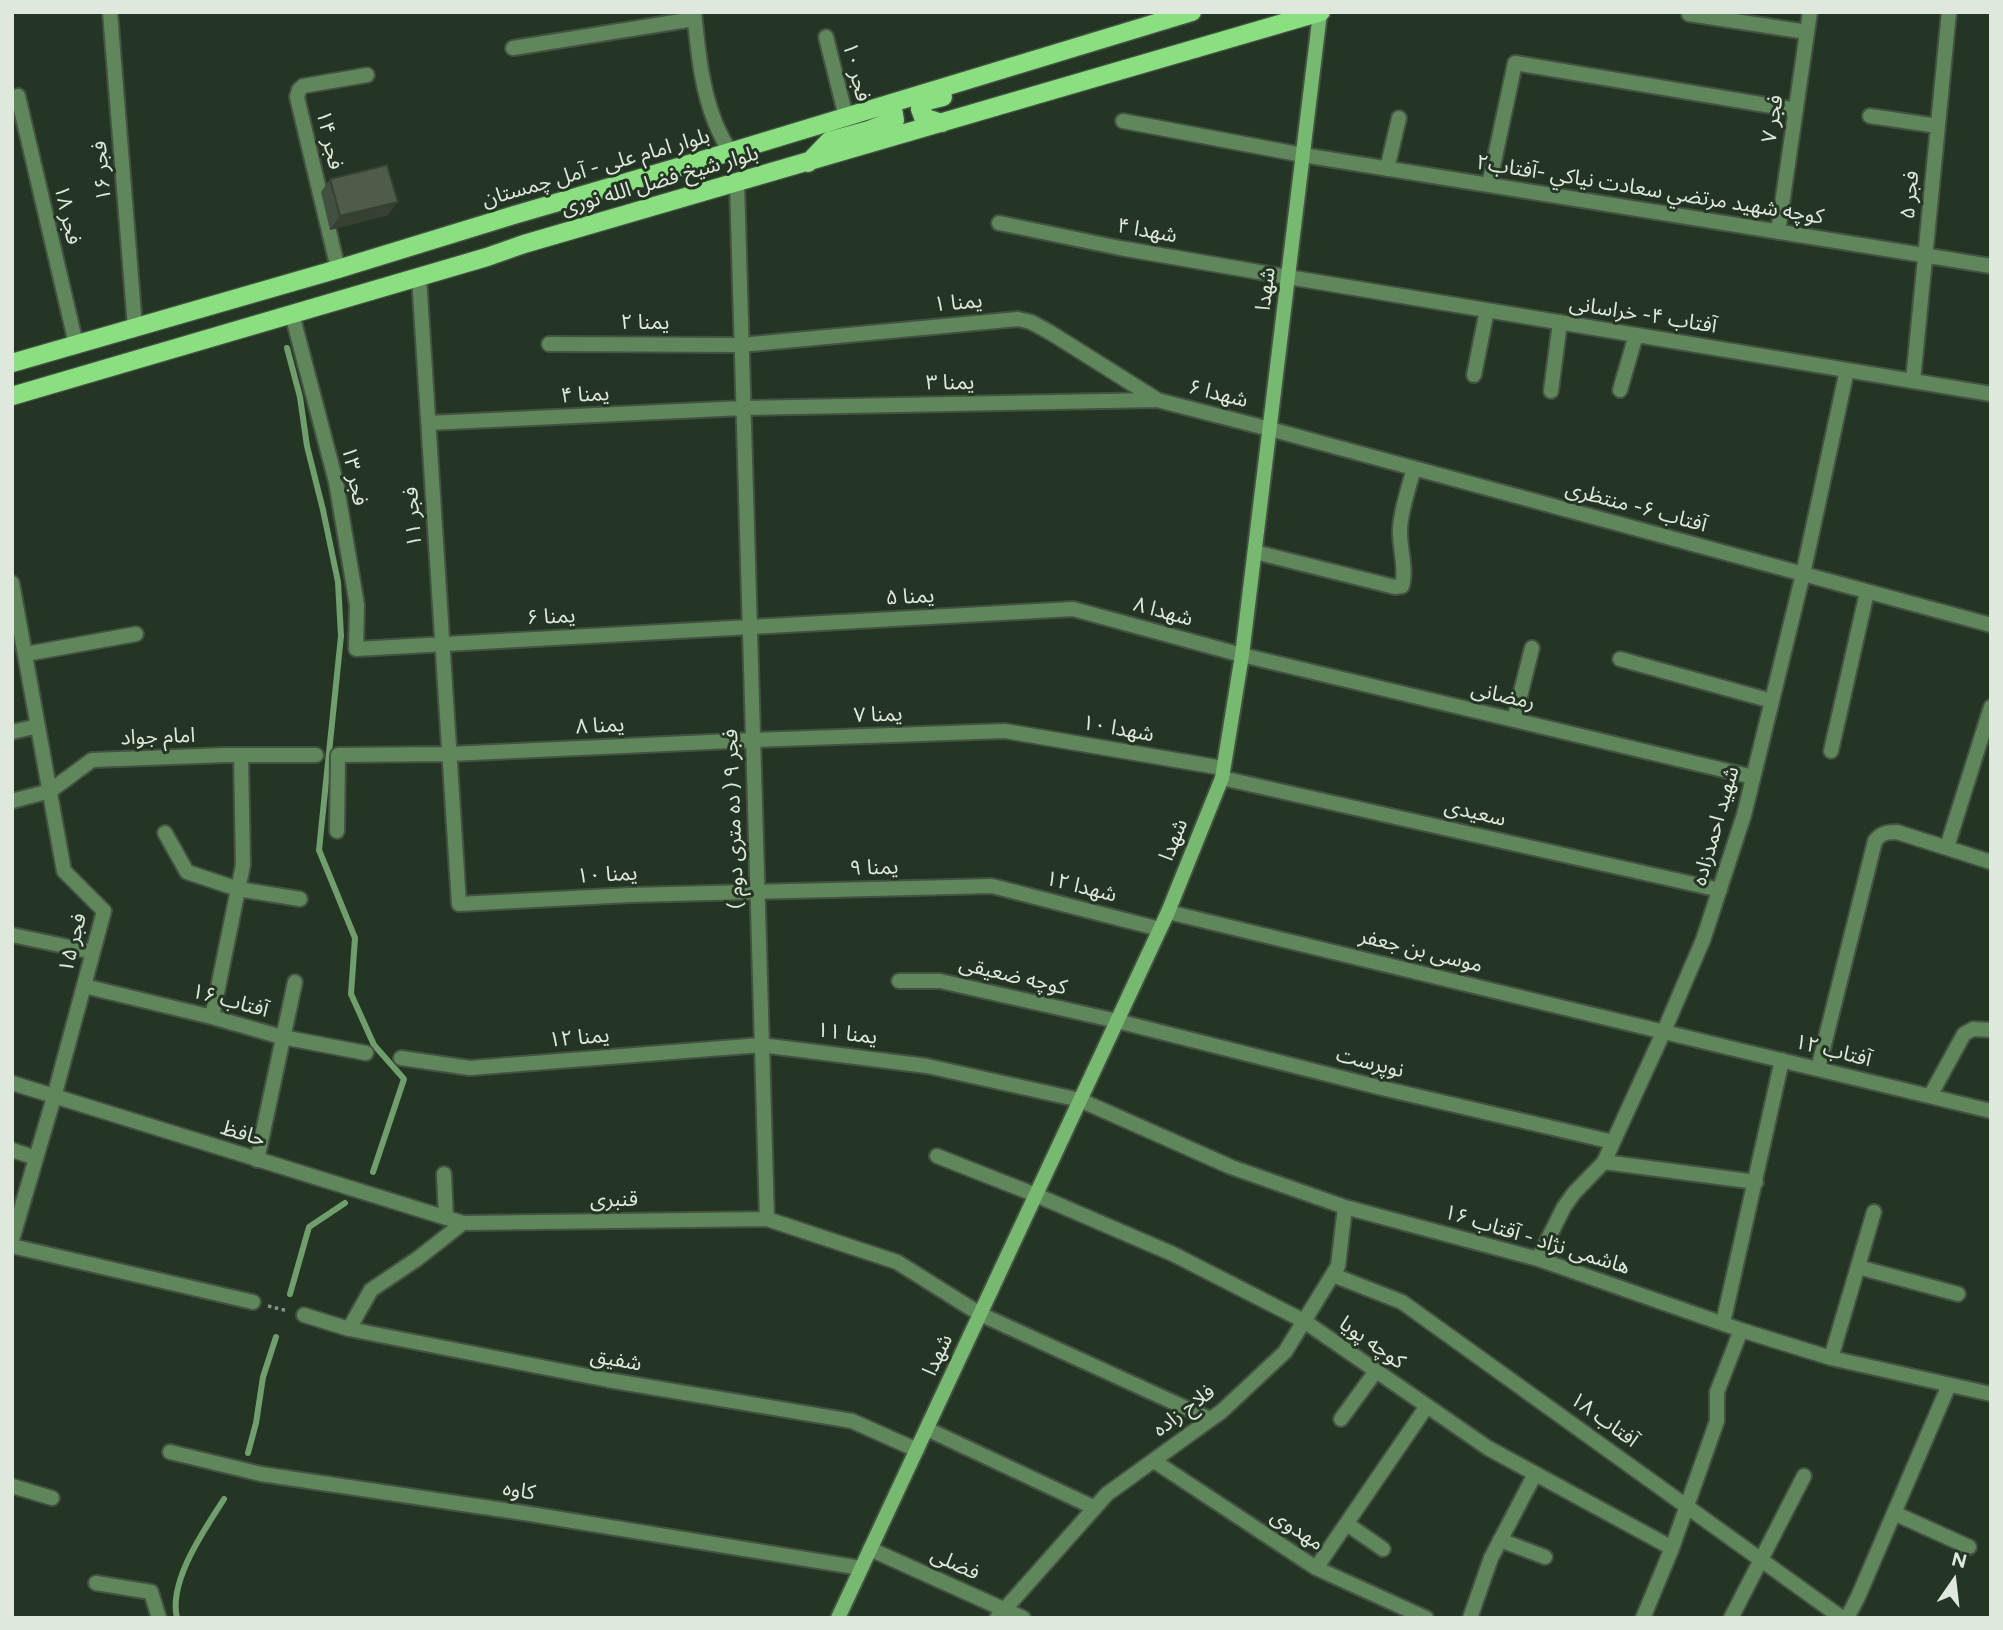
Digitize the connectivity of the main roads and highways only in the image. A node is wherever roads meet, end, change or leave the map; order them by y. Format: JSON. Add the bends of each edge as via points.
{"nodes":[{"id":1,"x":1192,"y":12,"type":"edge"},
{"id":2,"x":1321,"y":12,"type":"edge"},
{"id":3,"x":995,"y":72,"type":"junction"},
{"id":4,"x":883,"y":106,"type":"junction"},
{"id":5,"x":942,"y":123,"type":"junction"},
{"id":6,"x":808,"y":163,"type":"junction"},
{"id":7,"x":514,"y":215,"type":"junction"},
{"id":8,"x":524,"y":244,"type":"junction"},
{"id":9,"x":12,"y":363,"type":"edge"},
{"id":10,"x":12,"y":396,"type":"edge"},
{"id":11,"x":838,"y":1618,"type":"edge"}],
"edges":[{"from":1,"to":3,"type":"main road","name":"بلوار امام علی - آمل چمستان"},
{"from":2,"to":5,"type":"main road","name":"بلوار شیخ فضل الله نوری"},
{"from":2,"to":11,"type":"main road","name":"شهدا","via":[[1242,655],[1223,773],[1168,912]]},
{"from":3,"to":4,"type":"main road","name":"بلوار امام علی - آمل چمستان"},
{"from":3,"to":5,"type":"main road","via":[[977,89],[927,101],[920,109],[923,117]]},
{"from":4,"to":6,"type":"main road","via":[[893,109],[895,120],[829,141]]},
{"from":4,"to":7,"type":"main road","name":"بلوار امام علی - آمل چمستان"},
{"from":5,"to":6,"type":"main road","name":"بلوار شیخ فضل الله نوری"},
{"from":6,"to":8,"type":"main road","name":"بلوار شیخ فضل الله نوری"},
{"from":7,"to":8,"type":"main road"},
{"from":7,"to":9,"type":"main road","name":"بلوار امام علی - آمل چمستان"},
{"from":8,"to":10,"type":"main road","name":"بلوار شیخ فضل الله نوری"}]}
